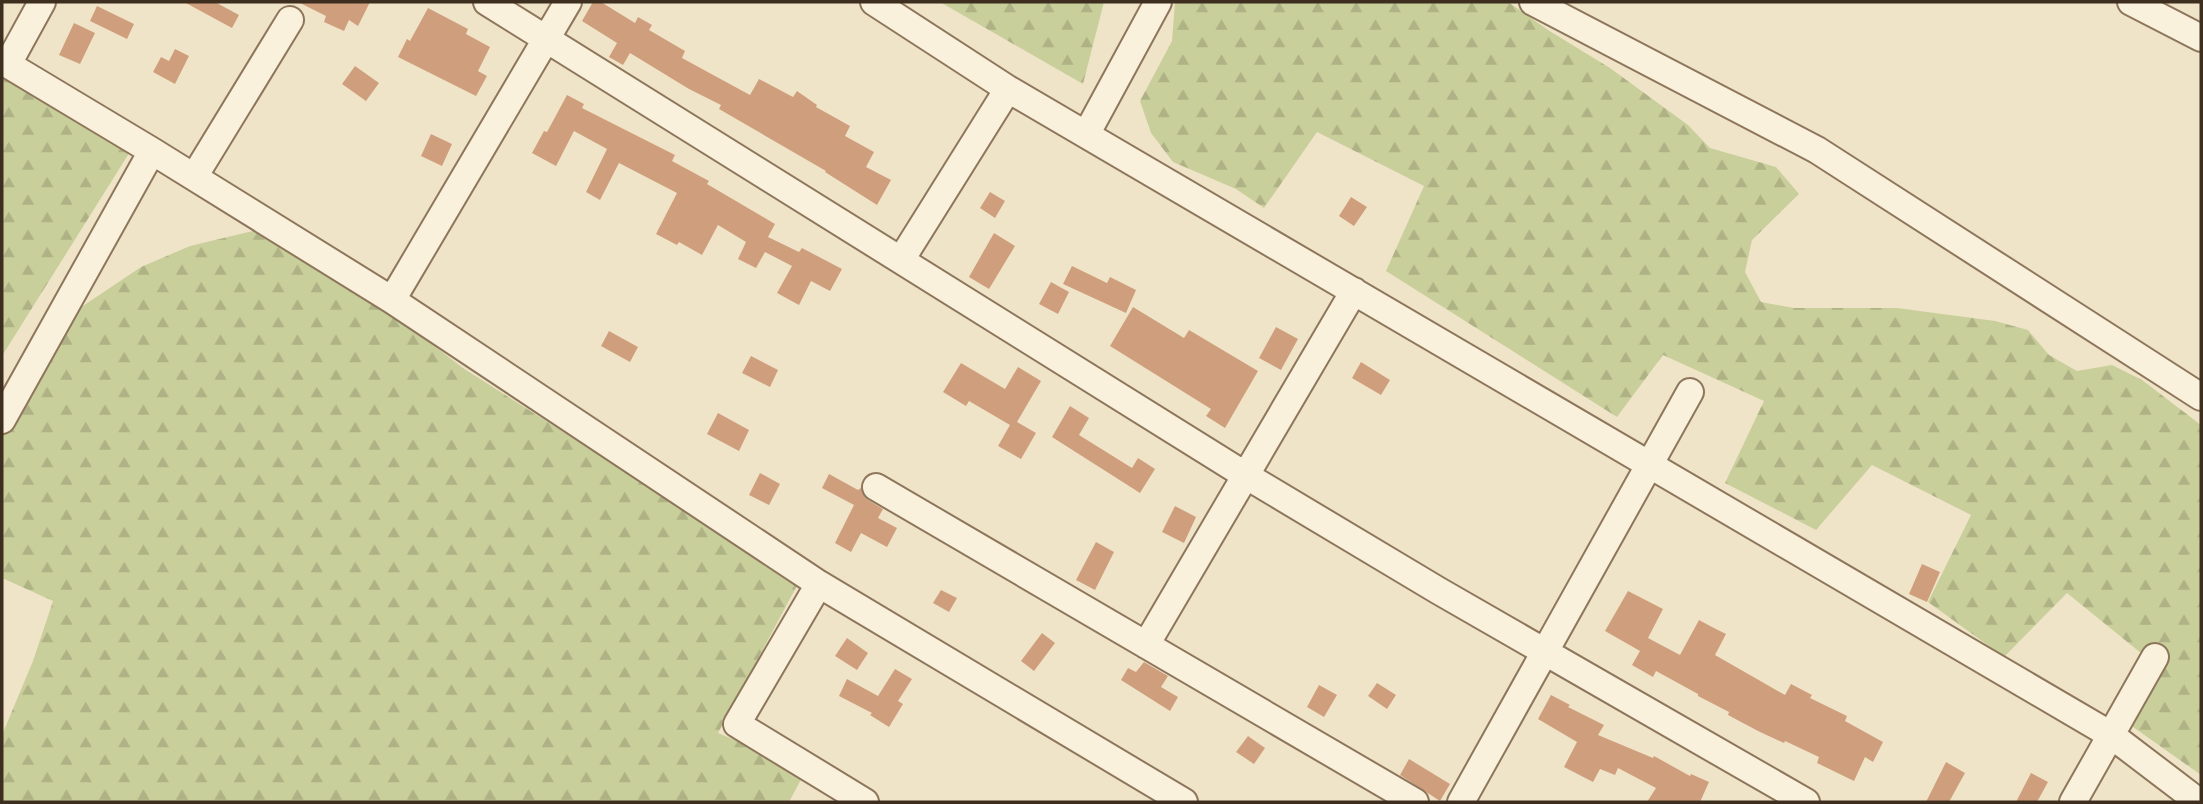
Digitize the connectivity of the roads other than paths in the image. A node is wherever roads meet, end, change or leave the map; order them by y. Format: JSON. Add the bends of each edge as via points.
{"nodes":[{"id":1,"x":42,"y":2,"type":"edge"},
{"id":2,"x":487,"y":2,"type":"edge"},
{"id":3,"x":568,"y":2,"type":"edge"},
{"id":4,"x":874,"y":2,"type":"edge"},
{"id":5,"x":1158,"y":2,"type":"edge"},
{"id":6,"x":1533,"y":2,"type":"edge"},
{"id":7,"x":2132,"y":2,"type":"edge"},
{"id":8,"x":290,"y":20,"type":"dead end"},
{"id":9,"x":547,"y":37,"type":"junction"},
{"id":10,"x":2201,"y":38,"type":"edge"},
{"id":11,"x":5,"y":63,"type":"edge"},
{"id":12,"x":1008,"y":89,"type":"junction"},
{"id":13,"x":1087,"y":133,"type":"junction"},
{"id":14,"x":152,"y":151,"type":"junction"},
{"id":15,"x":194,"y":177,"type":"junction"},
{"id":16,"x":901,"y":260,"type":"junction"},
{"id":17,"x":1354,"y":291,"type":"junction"},
{"id":18,"x":391,"y":299,"type":"junction"},
{"id":19,"x":1690,"y":392,"type":"dead end"},
{"id":20,"x":2201,"y":397,"type":"edge"},
{"id":21,"x":2,"y":420,"type":"edge"},
{"id":22,"x":1649,"y":466,"type":"junction"},
{"id":23,"x":1245,"y":475,"type":"junction"},
{"id":24,"x":876,"y":487,"type":"dead end"},
{"id":25,"x":819,"y":584,"type":"junction"},
{"id":26,"x":1146,"y":645,"type":"junction"},
{"id":27,"x":1546,"y":651,"type":"junction"},
{"id":28,"x":2155,"y":657,"type":"dead end"},
{"id":29,"x":2111,"y":735,"type":"junction"},
{"id":30,"x":865,"y":802,"type":"edge"},
{"id":31,"x":1184,"y":802,"type":"edge"},
{"id":32,"x":1415,"y":802,"type":"edge"},
{"id":33,"x":1461,"y":802,"type":"edge"},
{"id":34,"x":1806,"y":802,"type":"edge"},
{"id":35,"x":2073,"y":802,"type":"edge"},
{"id":36,"x":2199,"y":802,"type":"edge"}],
"edges":[{"from":1,"to":11,"type":"street"},
{"from":2,"to":9,"type":"street"},
{"from":3,"to":9,"type":"street"},
{"from":4,"to":12,"type":"street"},
{"from":5,"to":13,"type":"street"},
{"from":6,"to":20,"type":"street","via":[[1817,150]]},
{"from":7,"to":10,"type":"street"},
{"from":8,"to":15,"type":"street"},
{"from":9,"to":16,"type":"street"},
{"from":9,"to":18,"type":"street"},
{"from":11,"to":14,"type":"street"},
{"from":12,"to":13,"type":"street"},
{"from":12,"to":16,"type":"street"},
{"from":13,"to":17,"type":"street"},
{"from":14,"to":15,"type":"street"},
{"from":14,"to":21,"type":"street"},
{"from":15,"to":18,"type":"street"},
{"from":16,"to":23,"type":"street"},
{"from":17,"to":22,"type":"street"},
{"from":17,"to":23,"type":"street"},
{"from":18,"to":25,"type":"street"},
{"from":19,"to":22,"type":"street"},
{"from":22,"to":27,"type":"street"},
{"from":22,"to":29,"type":"street"},
{"from":23,"to":26,"type":"street"},
{"from":23,"to":27,"type":"street"},
{"from":24,"to":26,"type":"street"},
{"from":25,"to":30,"type":"street","via":[[737,724]]},
{"from":25,"to":31,"type":"street"},
{"from":26,"to":32,"type":"street"},
{"from":27,"to":33,"type":"street"},
{"from":27,"to":34,"type":"street"},
{"from":28,"to":29,"type":"street"},
{"from":29,"to":35,"type":"street"},
{"from":29,"to":36,"type":"street"}]}
